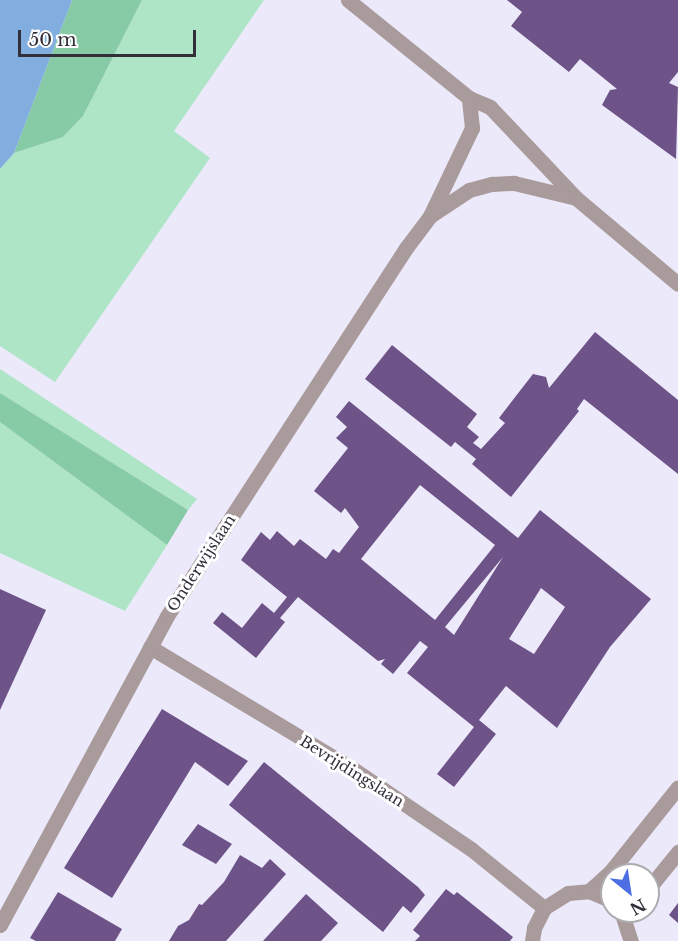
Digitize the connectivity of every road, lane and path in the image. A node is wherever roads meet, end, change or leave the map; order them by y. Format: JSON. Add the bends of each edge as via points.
{"nodes":[{"id":1,"x":348,"y":0,"type":"edge"},
{"id":2,"x":469,"y":98,"type":"junction"},
{"id":3,"x":576,"y":198,"type":"junction"},
{"id":4,"x":430,"y":216,"type":"junction"},
{"id":5,"x":678,"y":284,"type":"edge"},
{"id":6,"x":150,"y":646,"type":"junction"},
{"id":7,"x":678,"y":787,"type":"edge"},
{"id":8,"x":678,"y":852,"type":"edge"},
{"id":9,"x":660,"y":874,"type":"edge"},
{"id":10,"x":589,"y":891,"type":"junction"},
{"id":11,"x":600,"y":896,"type":"edge"},
{"id":12,"x":544,"y":908,"type":"junction"},
{"id":13,"x":627,"y":923,"type":"edge"},
{"id":14,"x":0,"y":926,"type":"edge"},
{"id":15,"x":532,"y":941,"type":"edge"},
{"id":16,"x":631,"y":941,"type":"edge"}],
"edges":[{"from":1,"to":2,"type":"street","name":"Onderwijslaan"},
{"from":2,"to":3,"type":"street","name":"Onderwijslaan","via":[[490,107]]},
{"from":2,"to":4,"type":"street","name":"Onderwijslaan","via":[[472,128]]},
{"from":3,"to":4,"type":"street","name":"Onderwijslaan","via":[[514,183],[492,184],[469,190]]},
{"from":3,"to":5,"type":"street","name":"Onderwijslaan"},
{"from":4,"to":6,"type":"street","name":"Onderwijslaan"},
{"from":6,"to":12,"type":"street","name":"Bevrijdingslaan","via":[[353,769],[471,849]]},
{"from":6,"to":14,"type":"street","name":"Onderwijslaan"},
{"from":7,"to":10,"type":"street","via":[[611,871]]},
{"from":8,"to":9,"type":"street"},
{"from":10,"to":11,"type":"street"},
{"from":10,"to":12,"type":"street","via":[[568,893]]},
{"from":12,"to":15,"type":"street"},
{"from":13,"to":16,"type":"street"}]}
